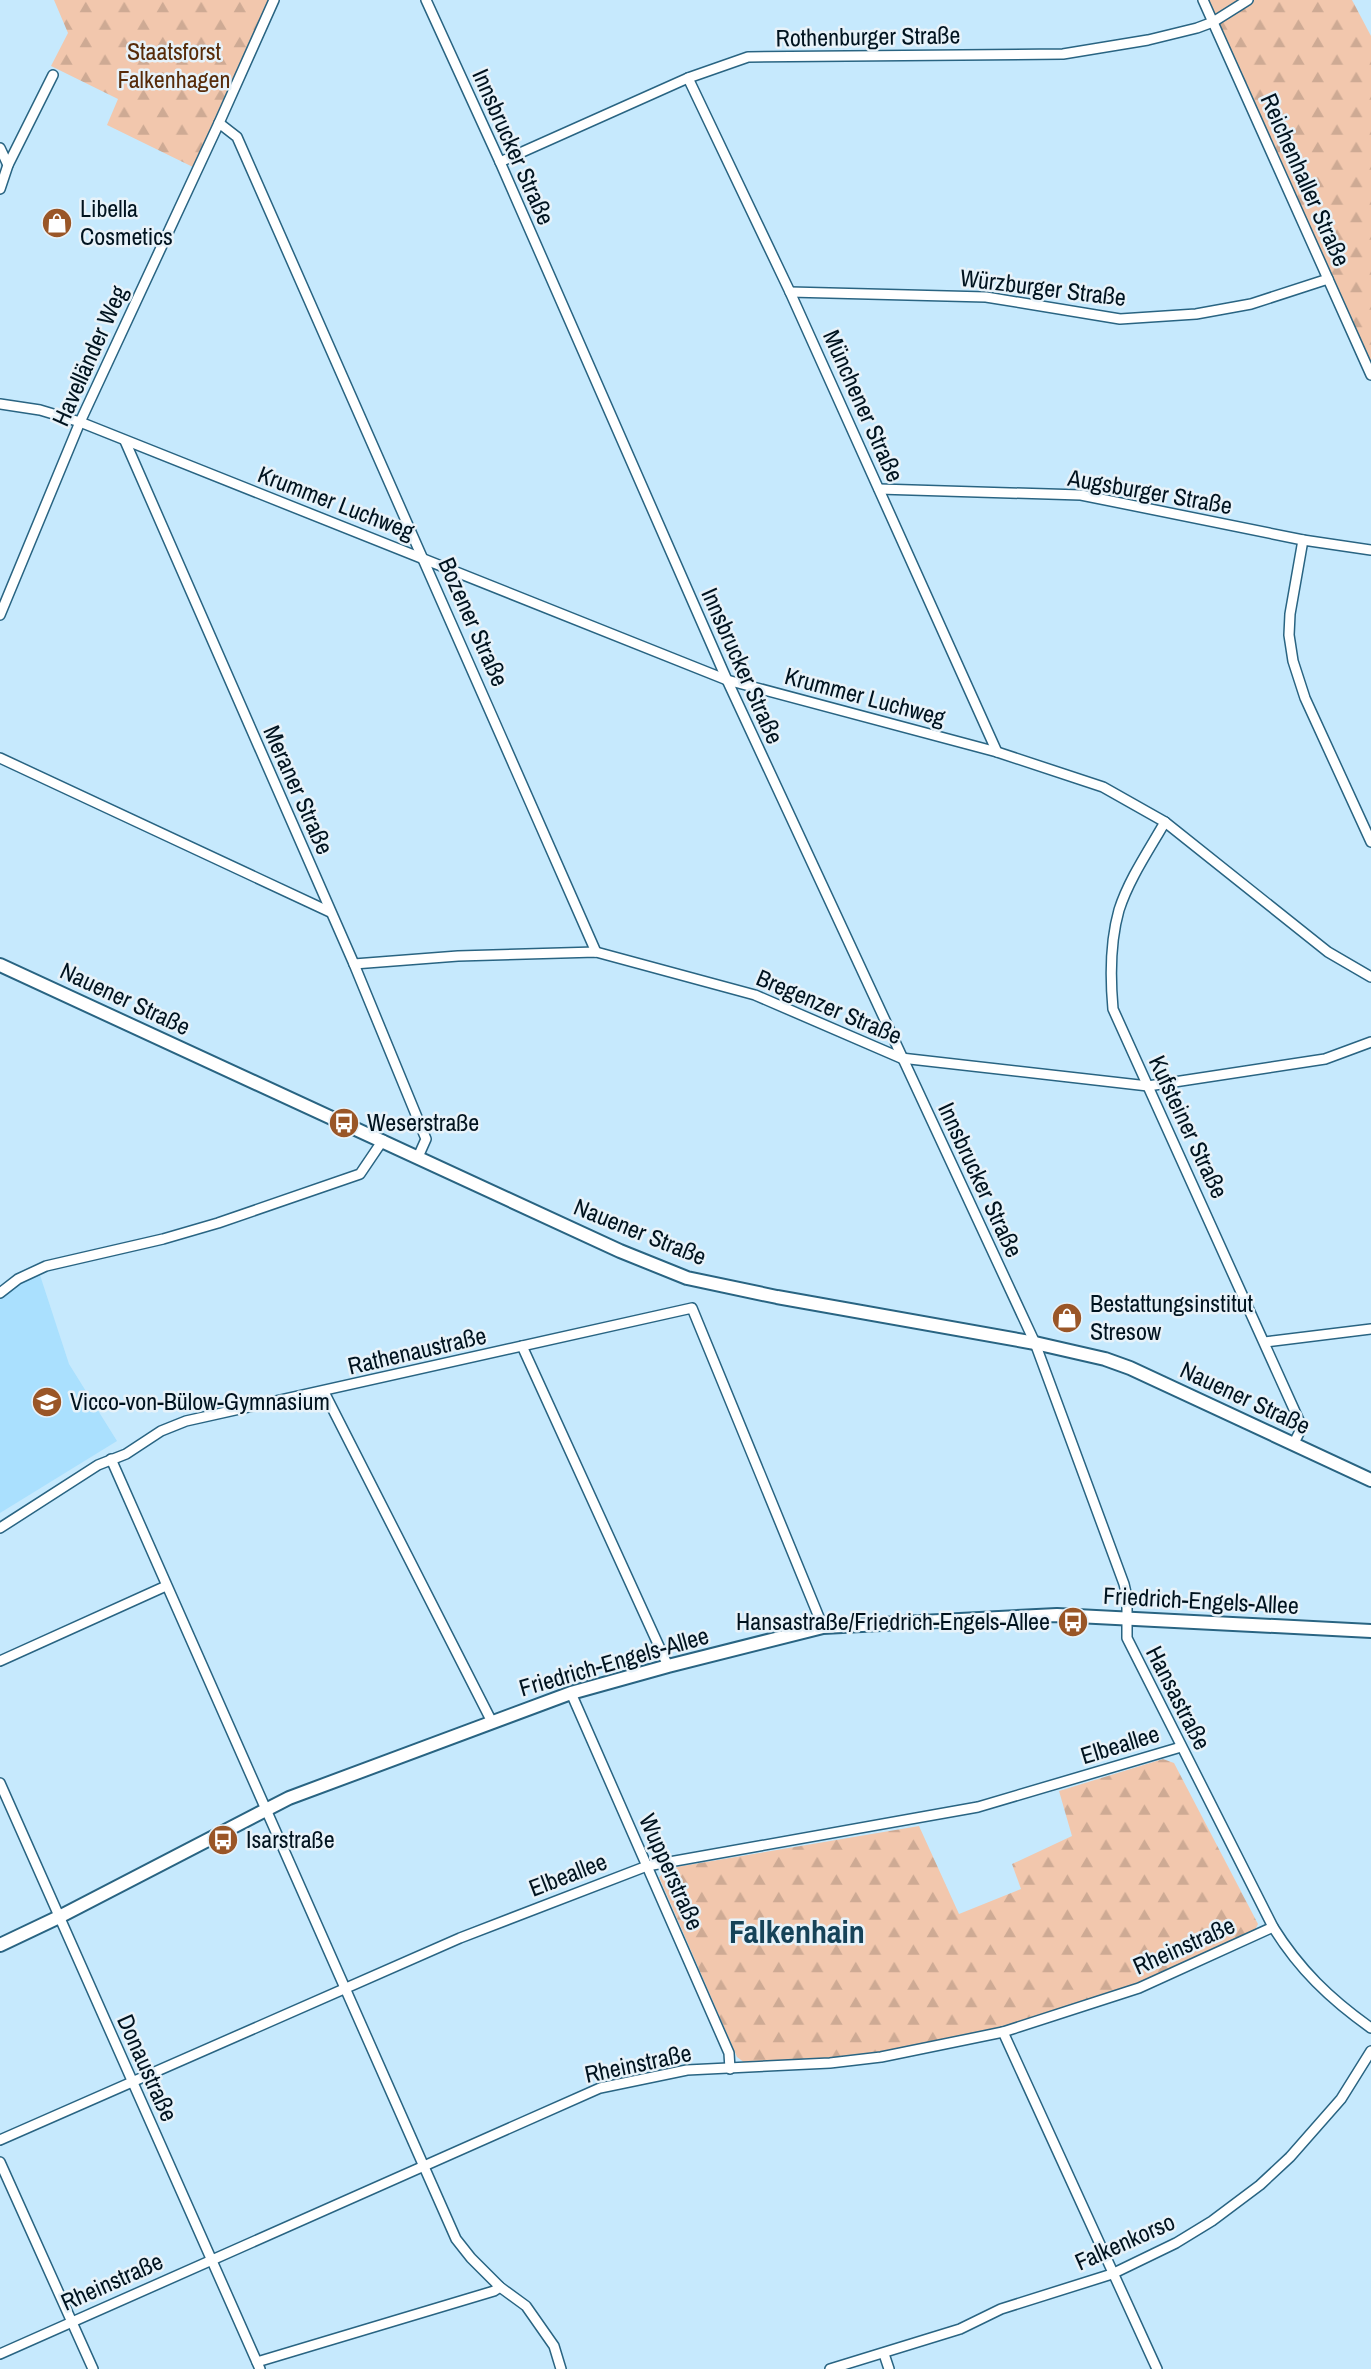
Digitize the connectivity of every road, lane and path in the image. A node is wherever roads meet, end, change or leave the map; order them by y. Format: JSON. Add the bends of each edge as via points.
{"nodes":[{"id":1,"x":274,"y":0,"type":"edge"},
{"id":2,"x":426,"y":0,"type":"edge"},
{"id":3,"x":1202,"y":0,"type":"edge"},
{"id":4,"x":1248,"y":0,"type":"edge"},
{"id":5,"x":1213,"y":22,"type":"junction"},
{"id":6,"x":53,"y":75,"type":"dead end"},
{"id":7,"x":688,"y":78,"type":"junction"},
{"id":8,"x":219,"y":123,"type":"junction"},
{"id":9,"x":0,"y":148,"type":"edge"},
{"id":10,"x":499,"y":162,"type":"junction"},
{"id":11,"x":8,"y":165,"type":"junction"},
{"id":12,"x":0,"y":189,"type":"edge"},
{"id":13,"x":1328,"y":279,"type":"junction"},
{"id":14,"x":790,"y":292,"type":"junction"},
{"id":15,"x":1371,"y":375,"type":"edge"},
{"id":16,"x":0,"y":404,"type":"edge"},
{"id":17,"x":80,"y":422,"type":"junction"},
{"id":18,"x":125,"y":441,"type":"junction"},
{"id":19,"x":879,"y":489,"type":"junction"},
{"id":20,"x":1303,"y":541,"type":"junction"},
{"id":21,"x":1371,"y":550,"type":"edge"},
{"id":22,"x":423,"y":558,"type":"junction"},
{"id":23,"x":0,"y":615,"type":"edge"},
{"id":24,"x":727,"y":681,"type":"junction"},
{"id":25,"x":997,"y":752,"type":"junction"},
{"id":26,"x":0,"y":758,"type":"edge"},
{"id":27,"x":1164,"y":822,"type":"junction"},
{"id":28,"x":1371,"y":842,"type":"edge"},
{"id":29,"x":330,"y":912,"type":"junction"},
{"id":30,"x":596,"y":952,"type":"junction"},
{"id":31,"x":354,"y":964,"type":"junction"},
{"id":32,"x":0,"y":965,"type":"edge"},
{"id":33,"x":1371,"y":977,"type":"edge"},
{"id":34,"x":1371,"y":1042,"type":"edge"},
{"id":35,"x":901,"y":1058,"type":"junction"},
{"id":36,"x":1148,"y":1086,"type":"junction"},
{"id":37,"x":383,"y":1140,"type":"junction"},
{"id":38,"x":418,"y":1157,"type":"junction"},
{"id":39,"x":0,"y":1293,"type":"edge"},
{"id":40,"x":1371,"y":1329,"type":"edge"},
{"id":41,"x":1265,"y":1342,"type":"junction"},
{"id":42,"x":1035,"y":1343,"type":"junction"},
{"id":43,"x":522,"y":1346,"type":"junction"},
{"id":44,"x":324,"y":1392,"type":"junction"},
{"id":45,"x":1294,"y":1443,"type":"junction"},
{"id":46,"x":111,"y":1460,"type":"junction"},
{"id":47,"x":1371,"y":1480,"type":"edge"},
{"id":48,"x":0,"y":1528,"type":"edge"},
{"id":49,"x":166,"y":1586,"type":"junction"},
{"id":50,"x":1127,"y":1617,"type":"junction"},
{"id":51,"x":823,"y":1628,"type":"junction"},
{"id":52,"x":1371,"y":1632,"type":"edge"},
{"id":53,"x":0,"y":1661,"type":"edge"},
{"id":54,"x":668,"y":1665,"type":"junction"},
{"id":55,"x":571,"y":1693,"type":"junction"},
{"id":56,"x":492,"y":1722,"type":"junction"},
{"id":57,"x":1181,"y":1747,"type":"junction"},
{"id":58,"x":0,"y":1783,"type":"edge"},
{"id":59,"x":265,"y":1809,"type":"junction"},
{"id":60,"x":647,"y":1866,"type":"junction"},
{"id":61,"x":59,"y":1917,"type":"junction"},
{"id":62,"x":1273,"y":1927,"type":"junction"},
{"id":63,"x":0,"y":1945,"type":"edge"},
{"id":64,"x":345,"y":1987,"type":"junction"},
{"id":65,"x":1371,"y":2028,"type":"edge"},
{"id":66,"x":1003,"y":2032,"type":"junction"},
{"id":67,"x":1371,"y":2051,"type":"edge"},
{"id":68,"x":730,"y":2068,"type":"junction"},
{"id":69,"x":132,"y":2082,"type":"junction"},
{"id":70,"x":0,"y":2140,"type":"edge"},
{"id":71,"x":0,"y":2162,"type":"edge"},
{"id":72,"x":422,"y":2166,"type":"junction"},
{"id":73,"x":211,"y":2260,"type":"junction"},
{"id":74,"x":1112,"y":2274,"type":"junction"},
{"id":75,"x":500,"y":2287,"type":"junction"},
{"id":76,"x":71,"y":2320,"type":"junction"},
{"id":77,"x":0,"y":2354,"type":"edge"},
{"id":78,"x":884,"y":2354,"type":"junction"},
{"id":79,"x":258,"y":2366,"type":"edge"},
{"id":80,"x":93,"y":2369,"type":"edge"},
{"id":81,"x":561,"y":2369,"type":"edge"},
{"id":82,"x":830,"y":2369,"type":"edge"},
{"id":83,"x":889,"y":2369,"type":"edge"},
{"id":84,"x":1157,"y":2369,"type":"edge"}],
"edges":[{"from":1,"to":8,"type":"street","name":"Havelländer Weg"},
{"from":2,"to":10,"type":"street","name":"Innsbrucker Straße"},
{"from":3,"to":5,"type":"street","name":"Reichenhaller Straße"},
{"from":4,"to":5,"type":"street","name":"Rothenburger Straße"},
{"from":5,"to":7,"type":"street","name":"Rothenburger Straße","via":[[1148,40],[1063,54],[748,57]]},
{"from":5,"to":13,"type":"street","name":"Reichenhaller Straße"},
{"from":6,"to":11,"type":"street"},
{"from":7,"to":10,"type":"street","name":"Rothenburger Straße"},
{"from":7,"to":14,"type":"street","name":"Münchener Straße"},
{"from":8,"to":17,"type":"street","name":"Havelländer Weg"},
{"from":8,"to":22,"type":"street","name":"Bozener Straße","via":[[237,137]]},
{"from":9,"to":11,"type":"street"},
{"from":10,"to":24,"type":"street","name":"Innsbrucker Straße"},
{"from":11,"to":12,"type":"street"},
{"from":13,"to":14,"type":"street","name":"Würzburger Straße","via":[[1251,304],[1196,314],[1120,319],[986,297]]},
{"from":13,"to":15,"type":"street","name":"Reichenhaller Straße"},
{"from":14,"to":19,"type":"street","name":"Münchener Straße"},
{"from":16,"to":17,"type":"street","name":"Krummer Luchweg"},
{"from":17,"to":18,"type":"street","name":"Krummer Luchweg"},
{"from":17,"to":23,"type":"street","name":"Havelländer Weg"},
{"from":18,"to":22,"type":"street","name":"Krummer Luchweg"},
{"from":18,"to":29,"type":"street","name":"Meraner Straße"},
{"from":19,"to":20,"type":"street","name":"Augsburger Straße","via":[[1081,495]]},
{"from":19,"to":25,"type":"street","name":"Münchener Straße"},
{"from":20,"to":21,"type":"street","name":"Augsburger Straße"},
{"from":20,"to":28,"type":"street","via":[[1290,614],[1293,661],[1305,698]]},
{"from":22,"to":24,"type":"street","name":"Krummer Luchweg"},
{"from":22,"to":30,"type":"street","name":"Bozener Straße"},
{"from":24,"to":25,"type":"street","name":"Krummer Luchweg"},
{"from":24,"to":35,"type":"street","name":"Innsbrucker Straße"},
{"from":25,"to":27,"type":"street","name":"Krummer Luchweg","via":[[1103,787]]},
{"from":26,"to":29,"type":"street"},
{"from":27,"to":33,"type":"street","name":"Krummer Luchweg","via":[[1328,952]]},
{"from":27,"to":36,"type":"street","name":"Kufsteiner Straße","via":[[1119,910],[1110,971],[1113,1009]]},
{"from":29,"to":31,"type":"street","name":"Meraner Straße"},
{"from":30,"to":31,"type":"street","name":"Bregenzer Straße"},
{"from":30,"to":35,"type":"street","name":"Bregenzer Straße","via":[[755,995]]},
{"from":31,"to":38,"type":"street","name":"Meraner Straße","via":[[426,1139]]},
{"from":32,"to":37,"type":"main road","name":"Nauener Straße"},
{"from":34,"to":36,"type":"street","name":"Bregenzer Straße","via":[[1325,1059]]},
{"from":35,"to":36,"type":"street","name":"Bregenzer Straße"},
{"from":35,"to":42,"type":"street","name":"Innsbrucker Straße"},
{"from":36,"to":41,"type":"street","name":"Kufsteiner Straße"},
{"from":37,"to":38,"type":"main road","name":"Nauener Straße"},
{"from":37,"to":39,"type":"street","via":[[360,1174],[218,1223],[46,1266]]},
{"from":38,"to":42,"type":"main road","name":"Nauener Straße","via":[[687,1278]]},
{"from":40,"to":41,"type":"street"},
{"from":41,"to":45,"type":"street","name":"Kufsteiner Straße","via":[[1302,1427]]},
{"from":42,"to":45,"type":"main road","name":"Nauener Straße","via":[[1130,1368]]},
{"from":42,"to":50,"type":"street","name":"Hansastraße","via":[[1124,1584]]},
{"from":43,"to":44,"type":"street","name":"Rathenaustraße"},
{"from":43,"to":51,"type":"street","name":"Rathenaustraße","via":[[692,1308]]},
{"from":43,"to":54,"type":"street"},
{"from":44,"to":46,"type":"street","name":"Rathenaustraße","via":[[187,1421]]},
{"from":44,"to":56,"type":"street"},
{"from":45,"to":47,"type":"main road","name":"Nauener Straße"},
{"from":46,"to":48,"type":"street","name":"Rathenaustraße"},
{"from":46,"to":49,"type":"street"},
{"from":49,"to":53,"type":"street"},
{"from":49,"to":59,"type":"street"},
{"from":50,"to":51,"type":"main road","name":"Friedrich-Engels-Allee","via":[[1057,1615]]},
{"from":50,"to":52,"type":"main road","name":"Friedrich-Engels-Allee"},
{"from":50,"to":57,"type":"street","name":"Hansastraße","via":[[1126,1638]]},
{"from":51,"to":54,"type":"main road","name":"Friedrich-Engels-Allee"},
{"from":54,"to":55,"type":"main road","name":"Friedrich-Engels-Allee"},
{"from":55,"to":56,"type":"main road","name":"Friedrich-Engels-Allee"},
{"from":55,"to":60,"type":"street","name":"Wupperstraße"},
{"from":56,"to":59,"type":"main road","name":"Friedrich-Engels-Allee"},
{"from":57,"to":60,"type":"street","name":"Elbeallee","via":[[978,1807]]},
{"from":57,"to":62,"type":"street","name":"Hansastraße"},
{"from":58,"to":61,"type":"street","name":"Donaustraße"},
{"from":59,"to":61,"type":"main road","name":"Friedrich-Engels-Allee"},
{"from":59,"to":64,"type":"street"},
{"from":60,"to":64,"type":"street","name":"Elbeallee"},
{"from":60,"to":68,"type":"street","name":"Wupperstraße","via":[[729,2053]]},
{"from":61,"to":63,"type":"main road","name":"Friedrich-Engels-Allee"},
{"from":61,"to":69,"type":"street","name":"Donaustraße"},
{"from":62,"to":65,"type":"street","name":"Hansastraße","via":[[1320,1988]]},
{"from":62,"to":66,"type":"street","name":"Rheinstraße","via":[[1139,1988]]},
{"from":64,"to":69,"type":"street","name":"Elbeallee"},
{"from":64,"to":72,"type":"street"},
{"from":66,"to":68,"type":"street","name":"Rheinstraße","via":[[881,2057]]},
{"from":66,"to":74,"type":"street"},
{"from":67,"to":74,"type":"street","name":"Falkenkorso","via":[[1341,2099],[1260,2185],[1176,2243]]},
{"from":68,"to":72,"type":"street","name":"Rheinstraße","via":[[687,2070],[600,2088]]},
{"from":69,"to":70,"type":"street","name":"Elbeallee"},
{"from":69,"to":73,"type":"street","name":"Donaustraße"},
{"from":71,"to":76,"type":"street"},
{"from":72,"to":73,"type":"street","name":"Rheinstraße"},
{"from":72,"to":75,"type":"street","via":[[456,2239]]},
{"from":73,"to":76,"type":"street","name":"Rheinstraße"},
{"from":73,"to":79,"type":"street","name":"Donaustraße"},
{"from":74,"to":78,"type":"street","name":"Falkenkorso","via":[[1001,2309],[960,2329]]},
{"from":74,"to":84,"type":"street"},
{"from":75,"to":79,"type":"street"},
{"from":75,"to":81,"type":"street","via":[[526,2306],[541,2326]]},
{"from":76,"to":77,"type":"street","name":"Rheinstraße"},
{"from":76,"to":80,"type":"street"},
{"from":78,"to":82,"type":"street","name":"Falkenkorso"},
{"from":78,"to":83,"type":"street"}]}
